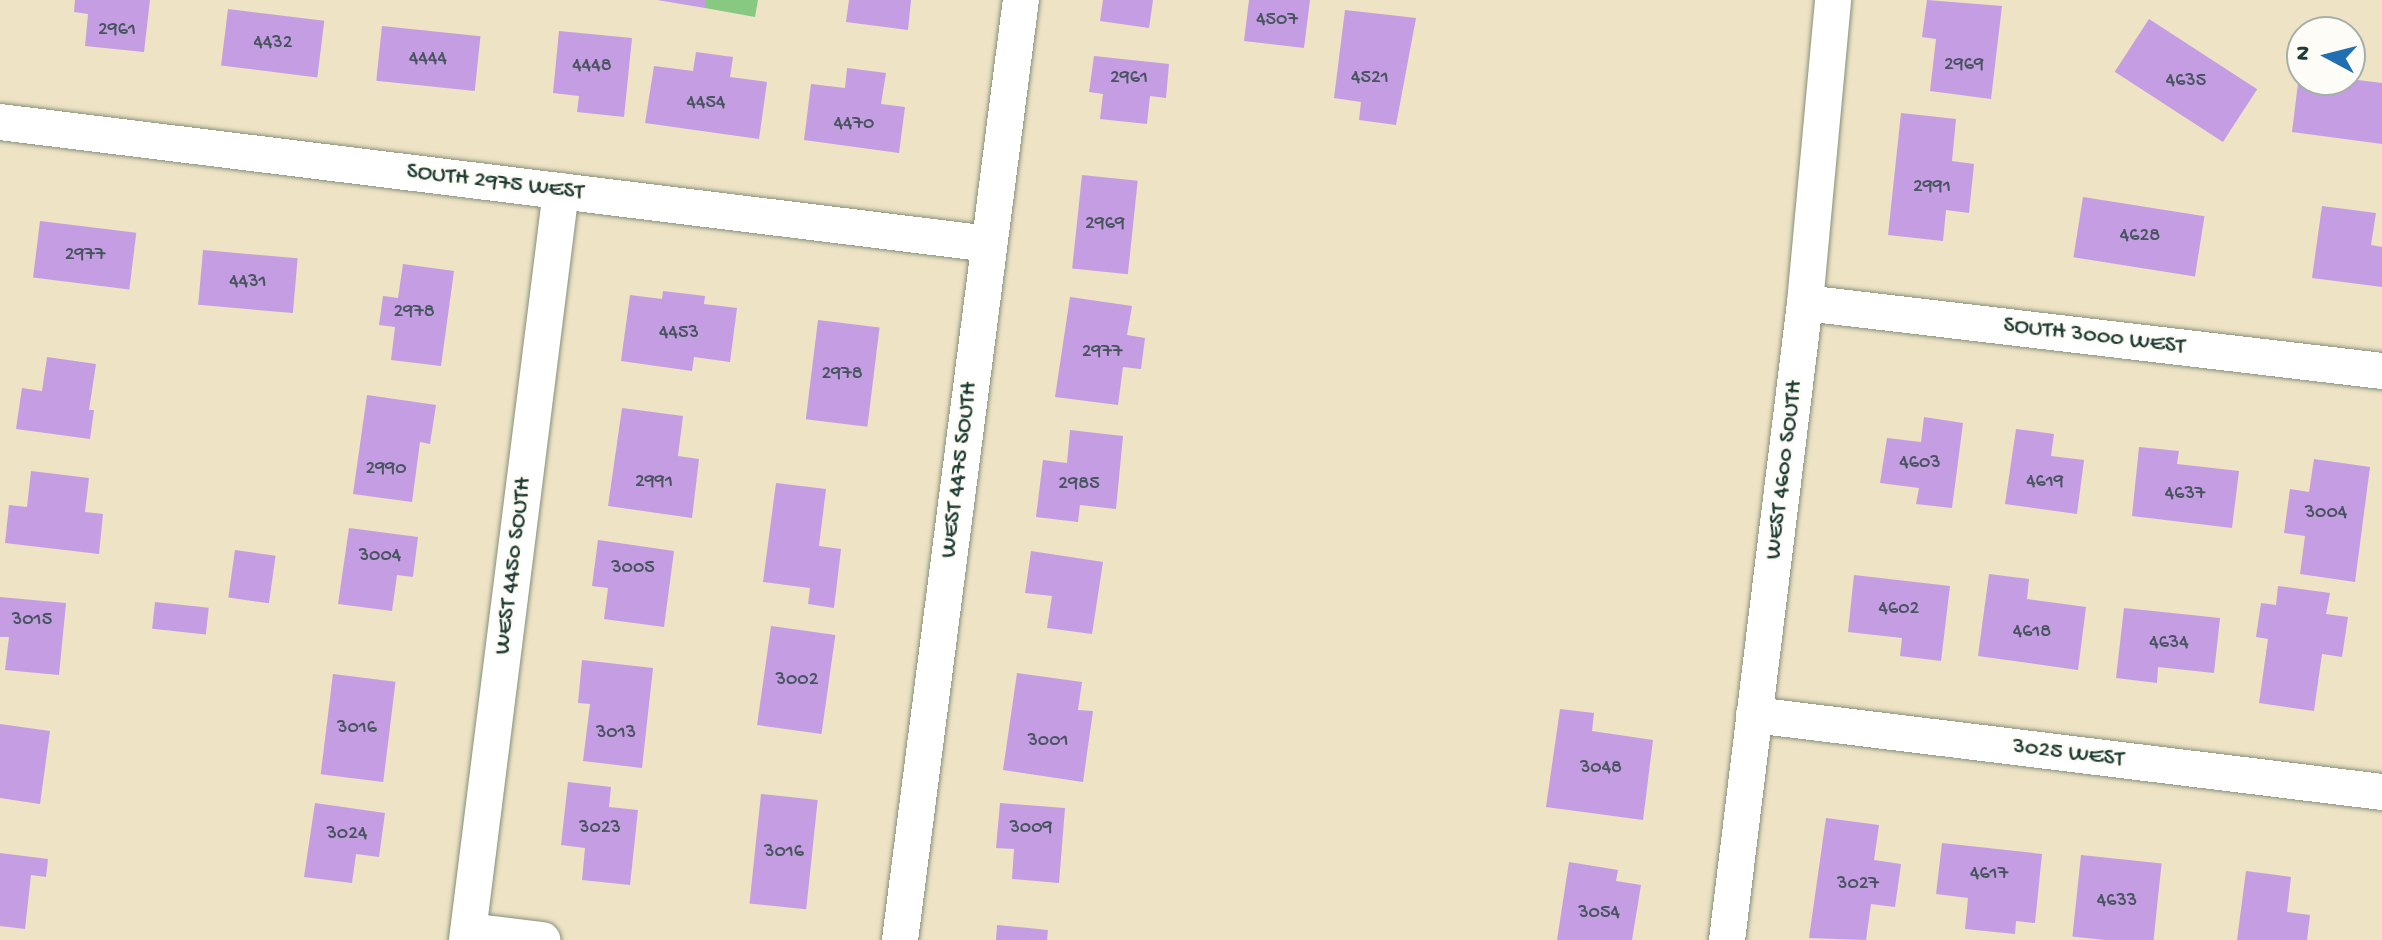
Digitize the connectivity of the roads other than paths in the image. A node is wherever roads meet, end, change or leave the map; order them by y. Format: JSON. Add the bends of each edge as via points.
{"nodes":[{"id":1,"x":1021,"y":0,"type":"edge"},
{"id":2,"x":1825,"y":1,"type":"edge"},
{"id":3,"x":0,"y":122,"type":"edge"},
{"id":4,"x":561,"y":191,"type":"junction"},
{"id":5,"x":990,"y":244,"type":"junction"},
{"id":6,"x":1805,"y":303,"type":"junction"},
{"id":7,"x":2382,"y":371,"type":"edge"},
{"id":8,"x":1754,"y":715,"type":"junction"},
{"id":9,"x":2382,"y":792,"type":"edge"},
{"id":10,"x":468,"y":935,"type":"edge"},
{"id":11,"x":542,"y":940,"type":"edge"},
{"id":12,"x":900,"y":940,"type":"edge"},
{"id":13,"x":1727,"y":940,"type":"edge"}],
"edges":[{"from":1,"to":5,"type":"street","name":"WEST 4475 SOUTH"},
{"from":2,"to":6,"type":"street","name":"WEST 4600 SOUTH"},
{"from":3,"to":4,"type":"street","name":"SOUTH 2975 WEST"},
{"from":4,"to":5,"type":"street","name":"SOUTH 2975 WEST"},
{"from":4,"to":10,"type":"street","name":"WEST 4450 SOUTH"},
{"from":5,"to":12,"type":"street","name":"WEST 4475 SOUTH"},
{"from":6,"to":7,"type":"street","name":"SOUTH 3000 WEST"},
{"from":6,"to":8,"type":"street","name":"WEST 4600 SOUTH"},
{"from":8,"to":9,"type":"street","name":"3025 WEST"},
{"from":8,"to":13,"type":"street","name":"WEST 4600 SOUTH"},
{"from":10,"to":11,"type":"street"}]}
